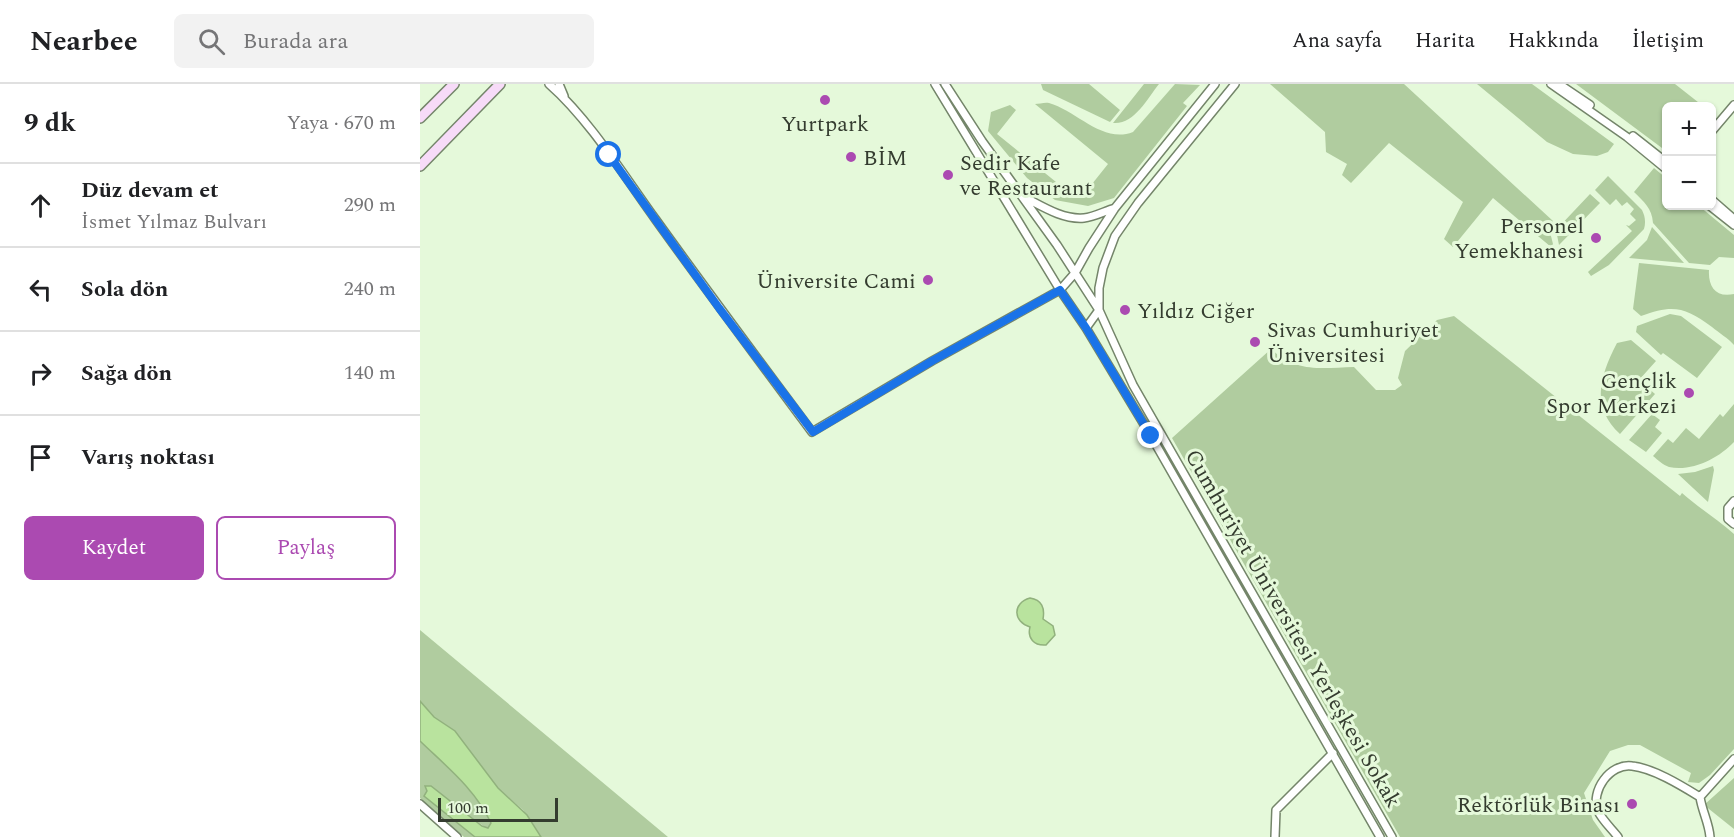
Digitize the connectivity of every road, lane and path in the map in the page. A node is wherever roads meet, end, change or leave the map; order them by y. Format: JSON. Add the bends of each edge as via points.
{"nodes":[{"id":1,"x":454,"y":84,"type":"edge"},
{"id":2,"x":500,"y":84,"type":"edge"},
{"id":3,"x":549,"y":84,"type":"edge"},
{"id":4,"x":559,"y":84,"type":"edge"},
{"id":5,"x":935,"y":84,"type":"edge"},
{"id":6,"x":945,"y":84,"type":"edge"},
{"id":7,"x":1215,"y":84,"type":"edge"},
{"id":8,"x":1235,"y":84,"type":"edge"},
{"id":9,"x":1551,"y":84,"type":"edge"},
{"id":10,"x":1559,"y":84,"type":"edge"},
{"id":11,"x":565,"y":98,"type":"junction"},
{"id":12,"x":1734,"y":105,"type":"edge"},
{"id":13,"x":420,"y":118,"type":"edge"},
{"id":14,"x":1716,"y":126,"type":"edge"},
{"id":15,"x":1662,"y":159,"type":"edge"},
{"id":16,"x":420,"y":166,"type":"edge"},
{"id":17,"x":1662,"y":166,"type":"edge"},
{"id":18,"x":1020,"y":194,"type":"junction"},
{"id":19,"x":1716,"y":203,"type":"edge"},
{"id":20,"x":1115,"y":208,"type":"junction"},
{"id":21,"x":1715,"y":210,"type":"edge"},
{"id":22,"x":1734,"y":219,"type":"edge"},
{"id":23,"x":1734,"y":225,"type":"edge"},
{"id":24,"x":1075,"y":273,"type":"junction"},
{"id":25,"x":1060,"y":290,"type":"junction"},
{"id":26,"x":1099,"y":310,"type":"junction"},
{"id":27,"x":1086,"y":328,"type":"junction"},
{"id":28,"x":1734,"y":501,"type":"edge"},
{"id":29,"x":1734,"y":524,"type":"edge"},
{"id":30,"x":1333,"y":753,"type":"junction"},
{"id":31,"x":1734,"y":759,"type":"edge"},
{"id":32,"x":1700,"y":796,"type":"junction"},
{"id":33,"x":420,"y":804,"type":"edge"},
{"id":34,"x":457,"y":837,"type":"edge"},
{"id":35,"x":1275,"y":837,"type":"edge"},
{"id":36,"x":1380,"y":837,"type":"edge"},
{"id":37,"x":1392,"y":837,"type":"edge"},
{"id":38,"x":1618,"y":837,"type":"edge"},
{"id":39,"x":1710,"y":837,"type":"edge"}],
"edges":[{"from":1,"to":13,"type":"street"},
{"from":2,"to":16,"type":"street"},
{"from":3,"to":11,"type":"street"},
{"from":4,"to":11,"type":"street"},
{"from":5,"to":25,"type":"street","name":"Cumhuriyet Üniversitesi Yerleşkesi Sokak"},
{"from":6,"to":18,"type":"street","name":"Cumhuriyet Üniversitesi Yerleşkesi Sokak"},
{"from":7,"to":20,"type":"street"},
{"from":8,"to":26,"type":"street","name":"Cumhuriyet Üniversitesi Yerleşkesi Sokak","via":[[1115,236],[1101,278]]},
{"from":9,"to":17,"type":"street"},
{"from":10,"to":15,"type":"street"},
{"from":11,"to":25,"type":"street","via":[[813,432]]},
{"from":12,"to":14,"type":"street"},
{"from":18,"to":20,"type":"street","name":"Cumhuriyet Üniversitesi Yerleşkesi Sokak","via":[[1066,216],[1083,218]]},
{"from":18,"to":24,"type":"street","name":"Cumhuriyet Üniversitesi Yerleşkesi Sokak"},
{"from":19,"to":22,"type":"street"},
{"from":20,"to":24,"type":"street"},
{"from":21,"to":23,"type":"street"},
{"from":24,"to":25,"type":"street"},
{"from":24,"to":26,"type":"street","name":"Cumhuriyet Üniversitesi Yerleşkesi Sokak"},
{"from":25,"to":27,"type":"street","name":"Cumhuriyet Üniversitesi Yerleşkesi Sokak"},
{"from":26,"to":27,"type":"street"},
{"from":26,"to":37,"type":"street","name":"Cumhuriyet Üniversitesi Yerleşkesi Sokak","via":[[1133,386]]},
{"from":27,"to":30,"type":"street","name":"Cumhuriyet Üniversitesi Yerleşkesi Sokak"},
{"from":28,"to":29,"type":"street","via":[[1728,508],[1728,519]]},
{"from":30,"to":35,"type":"street","via":[[1276,810]]},
{"from":30,"to":36,"type":"street","name":"Cumhuriyet Üniversitesi Yerleşkesi Sokak"},
{"from":31,"to":32,"type":"street"},
{"from":32,"to":38,"type":"street","via":[[1630,765],[1608,774],[1595,796],[1598,812]]},
{"from":32,"to":39,"type":"street"},
{"from":33,"to":34,"type":"street"}]}
